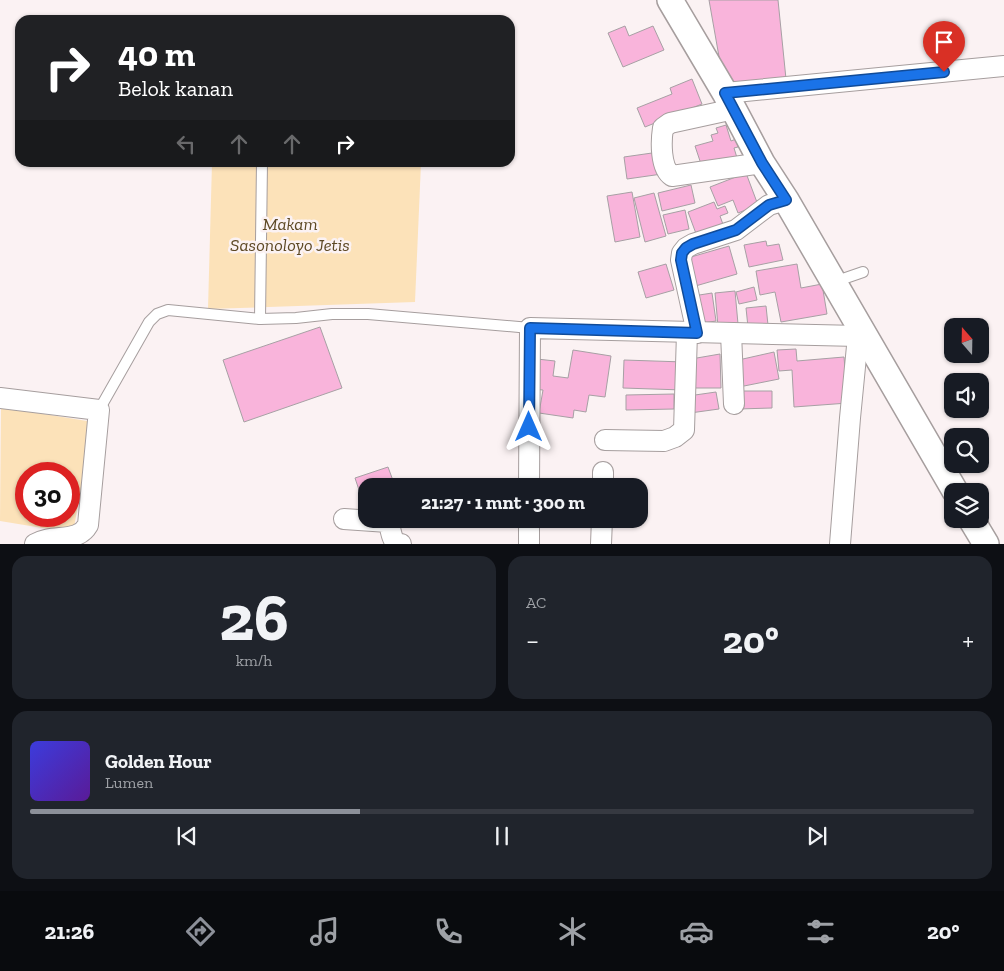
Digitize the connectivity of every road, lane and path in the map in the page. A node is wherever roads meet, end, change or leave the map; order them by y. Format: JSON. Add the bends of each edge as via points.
{"nodes":[{"id":1,"x":670,"y":0,"type":"edge"},
{"id":2,"x":1004,"y":66,"type":"edge"},
{"id":3,"x":729,"y":101,"type":"junction"},
{"id":4,"x":762,"y":163,"type":"junction"},
{"id":5,"x":262,"y":167,"type":"edge"},
{"id":6,"x":786,"y":200,"type":"junction"},
{"id":7,"x":863,"y":272,"type":"dead end"},
{"id":8,"x":834,"y":282,"type":"junction"},
{"id":9,"x":260,"y":319,"type":"junction"},
{"id":10,"x":530,"y":328,"type":"junction"},
{"id":11,"x":692,"y":333,"type":"junction"},
{"id":12,"x":731,"y":333,"type":"junction"},
{"id":13,"x":861,"y":336,"type":"junction"},
{"id":14,"x":0,"y":398,"type":"edge"},
{"id":15,"x":734,"y":404,"type":"dead end"},
{"id":16,"x":99,"y":410,"type":"junction"},
{"id":17,"x":605,"y":440,"type":"dead end"},
{"id":18,"x":529,"y":478,"type":"edge"},
{"id":19,"x":951,"y":483,"type":"edge"},
{"id":20,"x":344,"y":519,"type":"dead end"},
{"id":21,"x":529,"y":528,"type":"edge"},
{"id":22,"x":602,"y":528,"type":"edge"},
{"id":23,"x":977,"y":528,"type":"edge"},
{"id":24,"x":35,"y":544,"type":"edge"},
{"id":25,"x":401,"y":544,"type":"edge"},
{"id":26,"x":529,"y":544,"type":"edge"},
{"id":27,"x":601,"y":544,"type":"edge"},
{"id":28,"x":840,"y":544,"type":"edge"},
{"id":29,"x":986,"y":544,"type":"edge"}],
"edges":[{"from":1,"to":3,"type":"street"},
{"from":2,"to":3,"type":"street"},
{"from":3,"to":4,"type":"street"},
{"from":3,"to":4,"type":"street","via":[[663,128],[661,140],[667,172],[672,176]]},
{"from":4,"to":6,"type":"street"},
{"from":5,"to":9,"type":"lane"},
{"from":6,"to":8,"type":"street"},
{"from":6,"to":11,"type":"street","via":[[769,205],[736,230],[693,244],[682,253]]},
{"from":7,"to":8,"type":"lane"},
{"from":8,"to":13,"type":"street"},
{"from":9,"to":10,"type":"lane","via":[[368,314]]},
{"from":9,"to":16,"type":"lane","via":[[168,310],[156,314]]},
{"from":10,"to":11,"type":"street"},
{"from":10,"to":18,"type":"street"},
{"from":11,"to":12,"type":"street"},
{"from":11,"to":17,"type":"street","via":[[684,430],[664,441]]},
{"from":12,"to":13,"type":"street"},
{"from":12,"to":15,"type":"street"},
{"from":13,"to":19,"type":"street"},
{"from":13,"to":28,"type":"street","via":[[850,418]]},
{"from":14,"to":16,"type":"street"},
{"from":16,"to":24,"type":"street","via":[[85,532],[76,538],[43,539]]},
{"from":20,"to":25,"type":"street","via":[[388,522],[393,540]]},
{"from":21,"to":26,"type":"street"},
{"from":22,"to":27,"type":"street"},
{"from":23,"to":29,"type":"street"}]}
